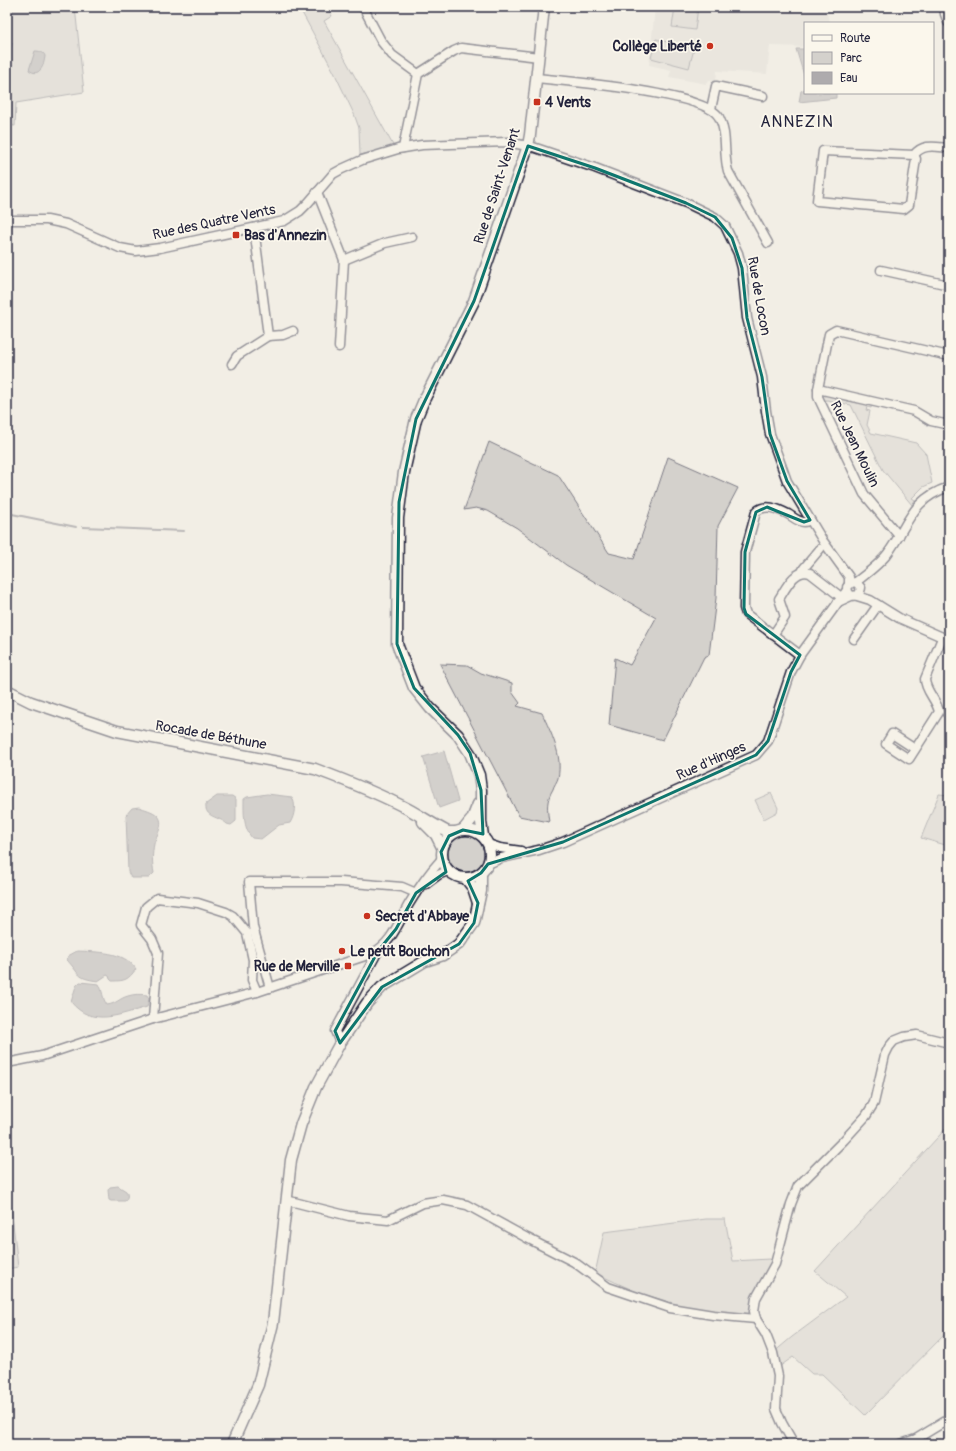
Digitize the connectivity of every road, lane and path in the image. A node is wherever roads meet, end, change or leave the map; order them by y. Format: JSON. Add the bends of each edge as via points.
{"nodes":[{"id":1,"x":363,"y":7,"type":"edge"},
{"id":2,"x":544,"y":7,"type":"edge"},
{"id":3,"x":945,"y":7,"type":"edge"},
{"id":4,"x":949,"y":22,"type":"edge"},
{"id":5,"x":539,"y":57,"type":"junction"},
{"id":6,"x":418,"y":74,"type":"junction"},
{"id":7,"x":536,"y":78,"type":"junction"},
{"id":8,"x":763,"y":96,"type":"dead end"},
{"id":9,"x":711,"y":109,"type":"junction"},
{"id":10,"x":528,"y":146,"type":"junction"},
{"id":11,"x":400,"y":148,"type":"junction"},
{"id":12,"x":949,"y":148,"type":"edge"},
{"id":13,"x":914,"y":155,"type":"junction"},
{"id":14,"x":317,"y":192,"type":"junction"},
{"id":15,"x":7,"y":220,"type":"edge"},
{"id":16,"x":254,"y":228,"type":"junction"},
{"id":17,"x":412,"y":237,"type":"dead end"},
{"id":18,"x":768,"y":244,"type":"dead end"},
{"id":19,"x":344,"y":260,"type":"junction"},
{"id":20,"x":881,"y":270,"type":"dead end"},
{"id":21,"x":949,"y":285,"type":"edge"},
{"id":22,"x":293,"y":332,"type":"dead end"},
{"id":23,"x":268,"y":336,"type":"junction"},
{"id":24,"x":339,"y":348,"type":"dead end"},
{"id":25,"x":949,"y":356,"type":"edge"},
{"id":26,"x":232,"y":364,"type":"dead end"},
{"id":27,"x":818,"y":389,"type":"junction"},
{"id":28,"x":949,"y":425,"type":"edge"},
{"id":29,"x":949,"y":487,"type":"edge"},
{"id":30,"x":810,"y":520,"type":"junction"},
{"id":31,"x":899,"y":536,"type":"junction"},
{"id":32,"x":820,"y":550,"type":"dead end"},
{"id":33,"x":802,"y":572,"type":"junction"},
{"id":34,"x":854,"y":588,"type":"junction"},
{"id":35,"x":839,"y":600,"type":"junction"},
{"id":36,"x":878,"y":605,"type":"junction"},
{"id":37,"x":773,"y":635,"type":"junction"},
{"id":38,"x":854,"y":639,"type":"dead end"},
{"id":39,"x":946,"y":639,"type":"edge"},
{"id":40,"x":800,"y":655,"type":"junction"},
{"id":41,"x":7,"y":690,"type":"edge"},
{"id":42,"x":915,"y":749,"type":"dead end"},
{"id":43,"x":481,"y":790,"type":"junction"},
{"id":44,"x":408,"y":809,"type":"junction"},
{"id":45,"x":459,"y":831,"type":"junction"},
{"id":46,"x":486,"y":840,"type":"junction"},
{"id":47,"x":539,"y":850,"type":"junction"},
{"id":48,"x":442,"y":852,"type":"junction"},
{"id":49,"x":488,"y":864,"type":"junction"},
{"id":50,"x":448,"y":871,"type":"junction"},
{"id":51,"x":481,"y":873,"type":"junction"},
{"id":52,"x":466,"y":878,"type":"junction"},
{"id":53,"x":418,"y":890,"type":"junction"},
{"id":54,"x":478,"y":903,"type":"junction"},
{"id":55,"x":378,"y":951,"type":"junction"},
{"id":56,"x":270,"y":988,"type":"junction"},
{"id":57,"x":257,"y":992,"type":"junction"},
{"id":58,"x":153,"y":1019,"type":"junction"},
{"id":59,"x":340,"y":1043,"type":"junction"},
{"id":60,"x":949,"y":1043,"type":"edge"},
{"id":61,"x":7,"y":1063,"type":"edge"},
{"id":62,"x":286,"y":1200,"type":"junction"},
{"id":63,"x":756,"y":1319,"type":"junction"},
{"id":64,"x":949,"y":1418,"type":"edge"},
{"id":65,"x":232,"y":1444,"type":"edge"},
{"id":66,"x":794,"y":1444,"type":"edge"},
{"id":67,"x":901,"y":1444,"type":"edge"}],
"edges":[{"from":1,"to":6,"type":"street","via":[[381,41],[392,55]]},
{"from":2,"to":5,"type":"main road","name":"Rue de Saint-Venant"},
{"from":3,"to":4,"type":"main road"},
{"from":5,"to":6,"type":"street","via":[[460,48]]},
{"from":5,"to":7,"type":"main road","name":"Rue de Saint-Venant"},
{"from":6,"to":11,"type":"street"},
{"from":7,"to":9,"type":"street","via":[[617,86],[665,95]]},
{"from":7,"to":10,"type":"main road","name":"Rue de Saint-Venant"},
{"from":8,"to":9,"type":"street","via":[[716,86]]},
{"from":9,"to":18,"type":"street","via":[[719,116],[724,127],[725,161],[728,171]]},
{"from":10,"to":11,"type":"street","name":"Rue des Quatre Vents","via":[[507,142],[422,144]]},
{"from":10,"to":30,"type":"street","name":"Rue de Locon","via":[[596,168],[686,203],[714,217],[725,226],[742,268],[747,318],[762,377],[770,434],[787,481]]},
{"from":10,"to":43,"type":"main road","name":"Rue de Saint-Venant","via":[[474,301],[416,419],[404,472],[398,518],[397,644],[414,688],[458,735],[470,753]]},
{"from":11,"to":14,"type":"street","name":"Rue des Quatre Vents","via":[[342,169],[333,174]]},
{"from":12,"to":13,"type":"street","via":[[926,146],[918,149]]},
{"from":13,"to":13,"type":"street","via":[[823,151],[817,201],[904,209],[909,205],[916,159]]},
{"from":14,"to":16,"type":"street","name":"Rue des Quatre Vents","via":[[300,211],[284,221]]},
{"from":14,"to":19,"type":"street"},
{"from":15,"to":16,"type":"street","name":"Rue des Quatre Vents","via":[[42,220],[66,224],[120,248],[136,251]]},
{"from":16,"to":23,"type":"street"},
{"from":17,"to":19,"type":"street","via":[[386,243]]},
{"from":19,"to":24,"type":"street"},
{"from":20,"to":21,"type":"street"},
{"from":22,"to":23,"type":"street","via":[[283,336]]},
{"from":23,"to":26,"type":"street","via":[[237,356]]},
{"from":25,"to":27,"type":"street","name":"Rue Jean Moulin","via":[[836,330],[829,334]]},
{"from":27,"to":28,"type":"street","via":[[914,411],[931,421]]},
{"from":27,"to":31,"type":"street","name":"Rue Jean Moulin","via":[[823,410],[864,494]]},
{"from":29,"to":31,"type":"street","via":[[938,490],[916,507]]},
{"from":30,"to":34,"type":"street","name":"Rue de Locon","via":[[842,568],[851,576]]},
{"from":30,"to":37,"type":"street","via":[[804,522],[767,506],[756,512],[745,552],[744,608],[746,614]]},
{"from":31,"to":34,"type":"street","via":[[887,555],[864,575]]},
{"from":32,"to":33,"type":"street"},
{"from":33,"to":35,"type":"street","via":[[810,573]]},
{"from":33,"to":37,"type":"street","via":[[779,599],[785,617]]},
{"from":34,"to":35,"type":"street","name":"Rue d'Hinges"},
{"from":34,"to":36,"type":"street"},
{"from":35,"to":40,"type":"street","name":"Rue d'Hinges"},
{"from":36,"to":38,"type":"street"},
{"from":36,"to":39,"type":"street","via":[[899,618]]},
{"from":37,"to":40,"type":"street"},
{"from":39,"to":42,"type":"street","via":[[925,679],[939,712]]},
{"from":40,"to":47,"type":"street","name":"Rue d'Hinges","via":[[791,672],[768,741],[756,755],[564,842]]},
{"from":41,"to":44,"type":"main road","name":"Rocade de Béthune","via":[[31,702],[117,731],[315,769],[346,780]]},
{"from":43,"to":45,"type":"main road","via":[[475,814]]},
{"from":43,"to":46,"type":"main road","via":[[481,822]]},
{"from":44,"to":45,"type":"main road","name":"Rocade de Béthune","via":[[444,830]]},
{"from":44,"to":48,"type":"main road","name":"Rocade de Béthune","via":[[432,831]]},
{"from":45,"to":46,"type":"main road","via":[[477,832]]},
{"from":45,"to":48,"type":"main road","via":[[445,841]]},
{"from":46,"to":47,"type":"street","name":"Rue d'Hinges","via":[[500,848],[515,851]]},
{"from":46,"to":49,"type":"main road","via":[[490,851]]},
{"from":47,"to":49,"type":"street","name":"Rue d'Hinges","via":[[501,858]]},
{"from":48,"to":50,"type":"main road"},
{"from":48,"to":53,"type":"street","via":[[440,861]]},
{"from":49,"to":51,"type":"main road"},
{"from":50,"to":52,"type":"main road"},
{"from":50,"to":53,"type":"street"},
{"from":51,"to":52,"type":"main road"},
{"from":51,"to":54,"type":"main road"},
{"from":52,"to":54,"type":"main road"},
{"from":53,"to":55,"type":"street","via":[[396,929]]},
{"from":53,"to":56,"type":"street","via":[[341,882],[249,882],[253,927]]},
{"from":54,"to":59,"type":"main road","via":[[474,923],[459,944],[382,987],[367,1003]]},
{"from":55,"to":56,"type":"street"},
{"from":55,"to":59,"type":"street","via":[[335,1031]]},
{"from":56,"to":57,"type":"street"},
{"from":57,"to":58,"type":"street"},
{"from":57,"to":58,"type":"street","via":[[252,980],[253,960],[247,933],[234,916],[198,903],[157,898],[146,907],[141,925],[152,939],[158,953]]},
{"from":58,"to":61,"type":"street","via":[[42,1056]]},
{"from":59,"to":62,"type":"main road","via":[[316,1087],[301,1124],[291,1160]]},
{"from":60,"to":63,"type":"street","via":[[917,1034],[894,1041],[889,1047],[874,1103],[866,1116],[798,1186],[775,1264],[756,1298]]},
{"from":62,"to":63,"type":"street","via":[[348,1216],[388,1220],[423,1203],[443,1200],[467,1205],[574,1262],[608,1287],[670,1308],[713,1316]]},
{"from":62,"to":65,"type":"main road","via":[[273,1323],[258,1385]]},
{"from":63,"to":66,"type":"street","via":[[773,1353],[778,1376],[776,1409]]},
{"from":64,"to":67,"type":"street","via":[[916,1439]]}]}
